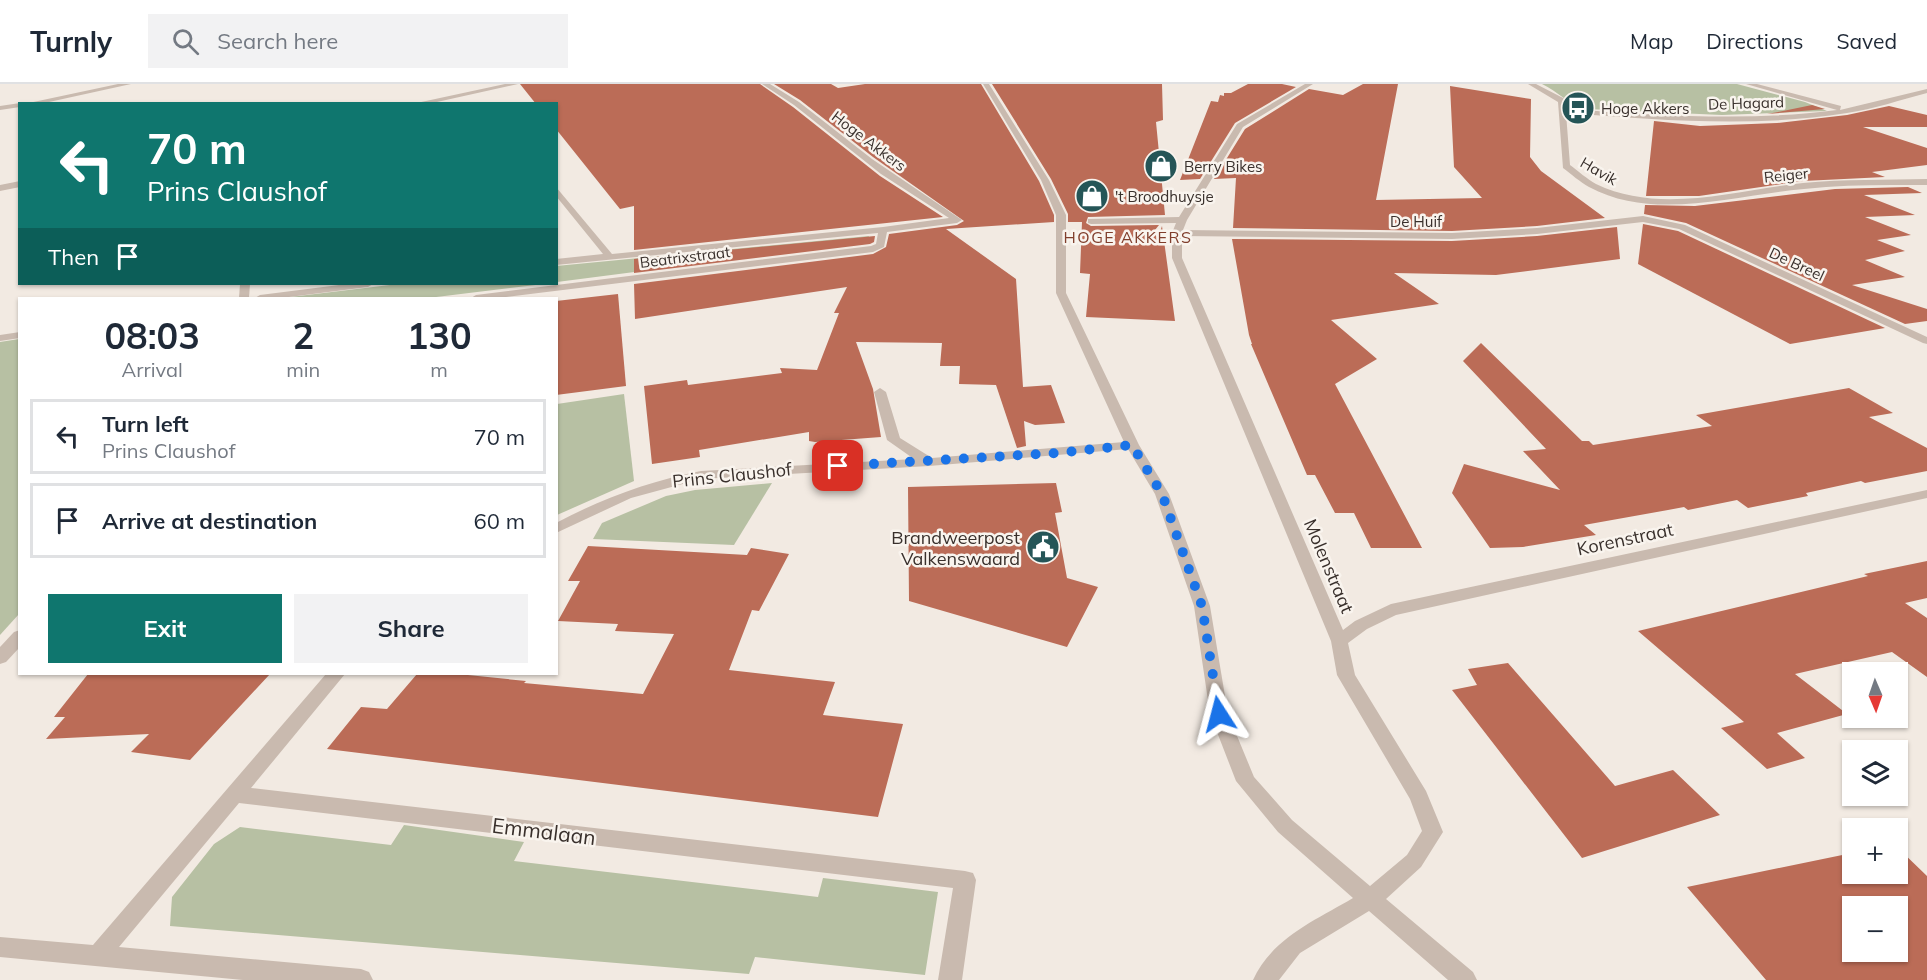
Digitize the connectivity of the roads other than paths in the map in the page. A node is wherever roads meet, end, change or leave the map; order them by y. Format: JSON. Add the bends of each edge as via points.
{"nodes":[{"id":1,"x":128,"y":84,"type":"edge"},
{"id":2,"x":515,"y":84,"type":"edge"},
{"id":3,"x":765,"y":84,"type":"edge"},
{"id":4,"x":986,"y":84,"type":"edge"},
{"id":5,"x":1310,"y":84,"type":"edge"},
{"id":6,"x":1531,"y":84,"type":"edge"},
{"id":7,"x":1749,"y":84,"type":"edge"},
{"id":8,"x":1927,"y":91,"type":"edge"},
{"id":9,"x":455,"y":95,"type":"junction"},
{"id":10,"x":37,"y":102,"type":"edge"},
{"id":11,"x":424,"y":102,"type":"edge"},
{"id":12,"x":463,"y":102,"type":"edge"},
{"id":13,"x":18,"y":105,"type":"edge"},
{"id":14,"x":0,"y":108,"type":"edge"},
{"id":15,"x":1564,"y":111,"type":"junction"},
{"id":16,"x":1847,"y":111,"type":"junction"},
{"id":17,"x":1927,"y":182,"type":"edge"},
{"id":18,"x":18,"y":184,"type":"edge"},
{"id":19,"x":0,"y":188,"type":"edge"},
{"id":20,"x":558,"y":192,"type":"edge"},
{"id":21,"x":1648,"y":202,"type":"joint"},
{"id":22,"x":957,"y":220,"type":"joint"},
{"id":23,"x":1654,"y":220,"type":"joint"},
{"id":24,"x":1091,"y":221,"type":"dead end"},
{"id":25,"x":1179,"y":226,"type":"junction"},
{"id":26,"x":883,"y":230,"type":"junction"},
{"id":27,"x":609,"y":256,"type":"junction"},
{"id":28,"x":558,"y":262,"type":"edge"},
{"id":29,"x":360,"y":285,"type":"edge"},
{"id":30,"x":268,"y":297,"type":"edge"},
{"id":31,"x":484,"y":297,"type":"edge"},
{"id":32,"x":18,"y":335,"type":"edge"},
{"id":33,"x":0,"y":339,"type":"edge"},
{"id":34,"x":1927,"y":341,"type":"edge"},
{"id":35,"x":880,"y":392,"type":"dead end"},
{"id":36,"x":1132,"y":445,"type":"junction"},
{"id":37,"x":929,"y":462,"type":"junction"},
{"id":38,"x":1927,"y":494,"type":"edge"},
{"id":39,"x":558,"y":527,"type":"edge"},
{"id":40,"x":18,"y":638,"type":"edge"},
{"id":41,"x":1339,"y":641,"type":"junction"},
{"id":42,"x":0,"y":658,"type":"edge"},
{"id":43,"x":335,"y":675,"type":"edge"},
{"id":44,"x":233,"y":794,"type":"junction"},
{"id":45,"x":1369,"y":900,"type":"junction"},
{"id":46,"x":0,"y":947,"type":"edge"},
{"id":47,"x":97,"y":957,"type":"junction"},
{"id":48,"x":361,"y":980,"type":"edge"},
{"id":49,"x":950,"y":980,"type":"edge"},
{"id":50,"x":1265,"y":980,"type":"edge"},
{"id":51,"x":1465,"y":980,"type":"edge"}],
"edges":[{"from":1,"to":10,"type":"street"},
{"from":2,"to":9,"type":"street"},
{"from":3,"to":22,"type":"street","name":"Hoge Akkers","via":[[788,96],[884,171]]},
{"from":4,"to":36,"type":"street","via":[[1046,180],[1061,215],[1061,293]]},
{"from":5,"to":25,"type":"street","via":[[1240,126]]},
{"from":6,"to":15,"type":"street","via":[[1563,101]]},
{"from":7,"to":16,"type":"street"},
{"from":8,"to":16,"type":"street","name":"De Hagard"},
{"from":9,"to":11,"type":"street"},
{"from":9,"to":12,"type":"street"},
{"from":13,"to":14,"type":"street"},
{"from":15,"to":16,"type":"street","name":"De Hagard","via":[[1673,118],[1763,118]]},
{"from":15,"to":21,"type":"street","name":"Havik","via":[[1566,166],[1577,177],[1614,195]]},
{"from":17,"to":21,"type":"street","name":"Reiger","via":[[1804,186]]},
{"from":18,"to":19,"type":"street"},
{"from":20,"to":27,"type":"street"},
{"from":22,"to":26,"type":"street","name":"Beatrixstraat"},
{"from":23,"to":25,"type":"street","name":"De Huif","via":[[1452,236]]},
{"from":23,"to":34,"type":"street","name":"De Breel","via":[[1682,227]]},
{"from":24,"to":25,"type":"street"},
{"from":25,"to":41,"type":"street","name":"Molenstraat","via":[[1178,258]]},
{"from":26,"to":27,"type":"street","name":"Beatrixstraat"},
{"from":26,"to":31,"type":"street","name":"Beatrixstraat","via":[[881,245],[873,249]]},
{"from":27,"to":28,"type":"street","name":"Beatrixstraat"},
{"from":29,"to":30,"type":"street"},
{"from":32,"to":33,"type":"street"},
{"from":35,"to":37,"type":"street","via":[[894,440]]},
{"from":36,"to":37,"type":"street","name":"Prins Claushof"},
{"from":36,"to":45,"type":"street","via":[[1162,494],[1202,606],[1219,714],[1246,781],[1285,826]]},
{"from":37,"to":39,"type":"street","name":"Prins Claushof","via":[[701,475],[664,482],[599,505]]},
{"from":38,"to":41,"type":"street","name":"Korenstraat","via":[[1391,610],[1360,624]]},
{"from":40,"to":42,"type":"street"},
{"from":41,"to":45,"type":"street","name":"Molenstraat","via":[[1346,675],[1419,797],[1433,832],[1414,861]]},
{"from":43,"to":44,"type":"street"},
{"from":44,"to":47,"type":"street"},
{"from":44,"to":49,"type":"street","name":"Emmalaan","via":[[965,880]]},
{"from":45,"to":50,"type":"street","via":[[1292,946]]},
{"from":45,"to":51,"type":"street"},
{"from":46,"to":47,"type":"street"},
{"from":47,"to":48,"type":"street"}]}
